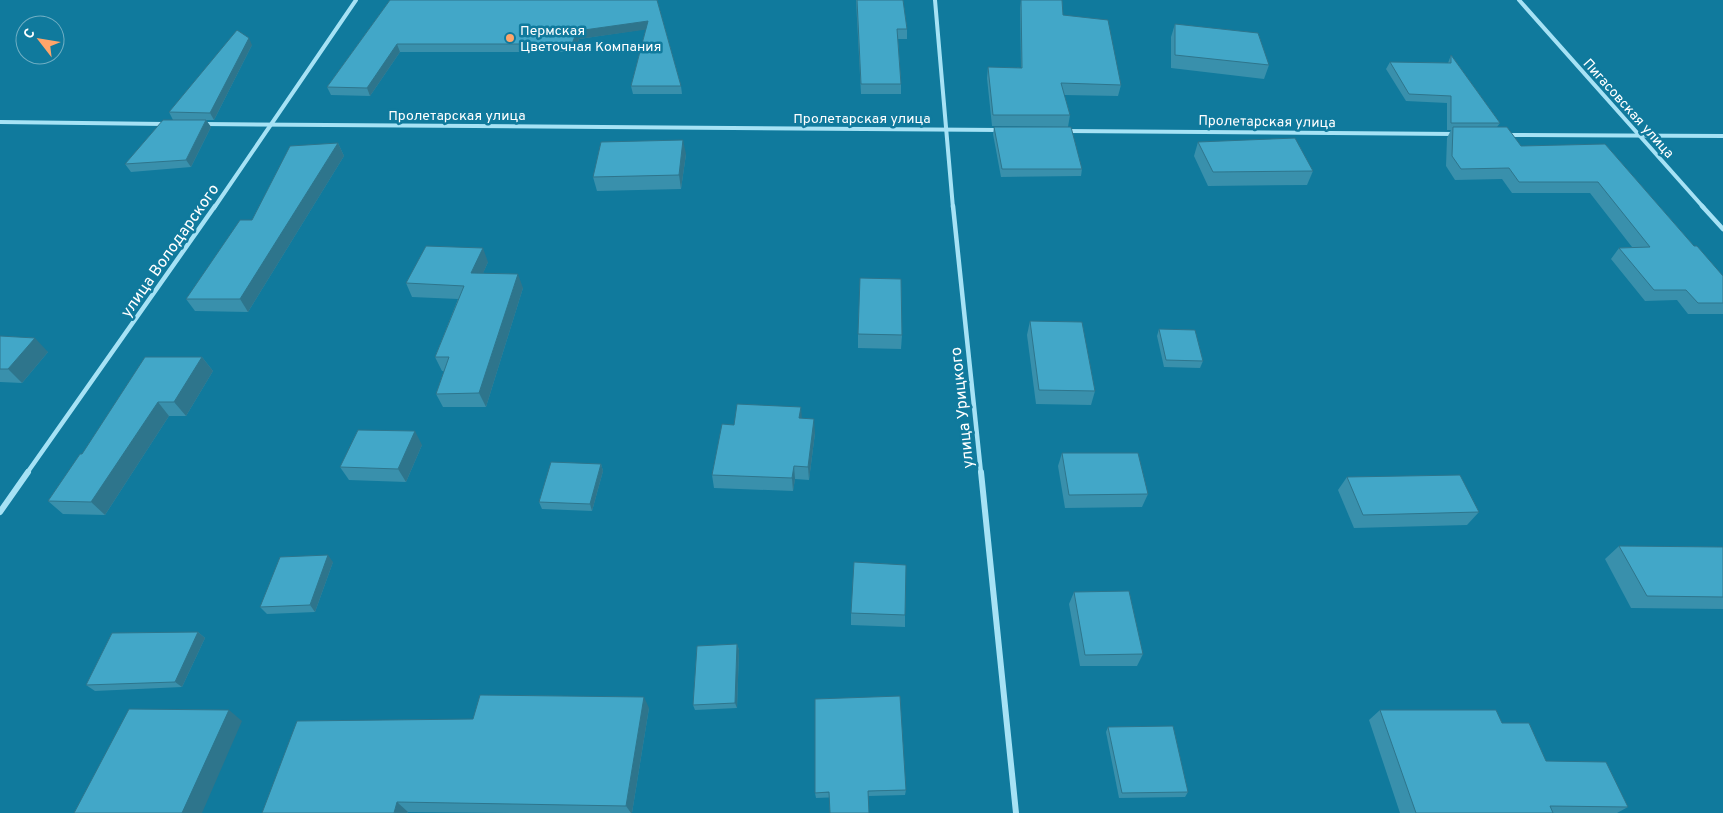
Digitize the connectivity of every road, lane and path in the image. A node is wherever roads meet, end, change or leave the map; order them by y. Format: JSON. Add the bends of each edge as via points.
{"nodes":[{"id":1,"x":356,"y":0,"type":"edge"},
{"id":2,"x":935,"y":0,"type":"edge"},
{"id":3,"x":1519,"y":0,"type":"edge"},
{"id":4,"x":0,"y":122,"type":"edge"},
{"id":5,"x":175,"y":124,"type":"edge"},
{"id":6,"x":194,"y":124,"type":"edge"},
{"id":7,"x":272,"y":125,"type":"junction"},
{"id":8,"x":945,"y":130,"type":"junction"},
{"id":9,"x":1004,"y":130,"type":"edge"},
{"id":10,"x":1063,"y":131,"type":"edge"},
{"id":11,"x":1459,"y":134,"type":"edge"},
{"id":12,"x":1499,"y":135,"type":"edge"},
{"id":13,"x":1638,"y":136,"type":"junction"},
{"id":14,"x":1723,"y":136,"type":"edge"},
{"id":15,"x":1723,"y":229,"type":"edge"},
{"id":16,"x":0,"y":512,"type":"edge"},
{"id":17,"x":1016,"y":813,"type":"edge"}],
"edges":[{"from":1,"to":7,"type":"street","name":"улица Володарского"},
{"from":2,"to":8,"type":"street","name":"улица Урицкого"},
{"from":3,"to":13,"type":"street","name":"Пигасовская улица"},
{"from":4,"to":5,"type":"street"},
{"from":6,"to":7,"type":"street","name":"Пролетарская улица"},
{"from":7,"to":8,"type":"street","name":"Пролетарская улица"},
{"from":7,"to":16,"type":"street","name":"улица Володарского"},
{"from":8,"to":9,"type":"street","name":"Пролетарская улица"},
{"from":8,"to":17,"type":"street","name":"улица Урицкого"},
{"from":10,"to":11,"type":"street","name":"Пролетарская улица"},
{"from":12,"to":13,"type":"street"},
{"from":13,"to":14,"type":"street"},
{"from":13,"to":15,"type":"street","name":"Пигасовская улица"}]}
